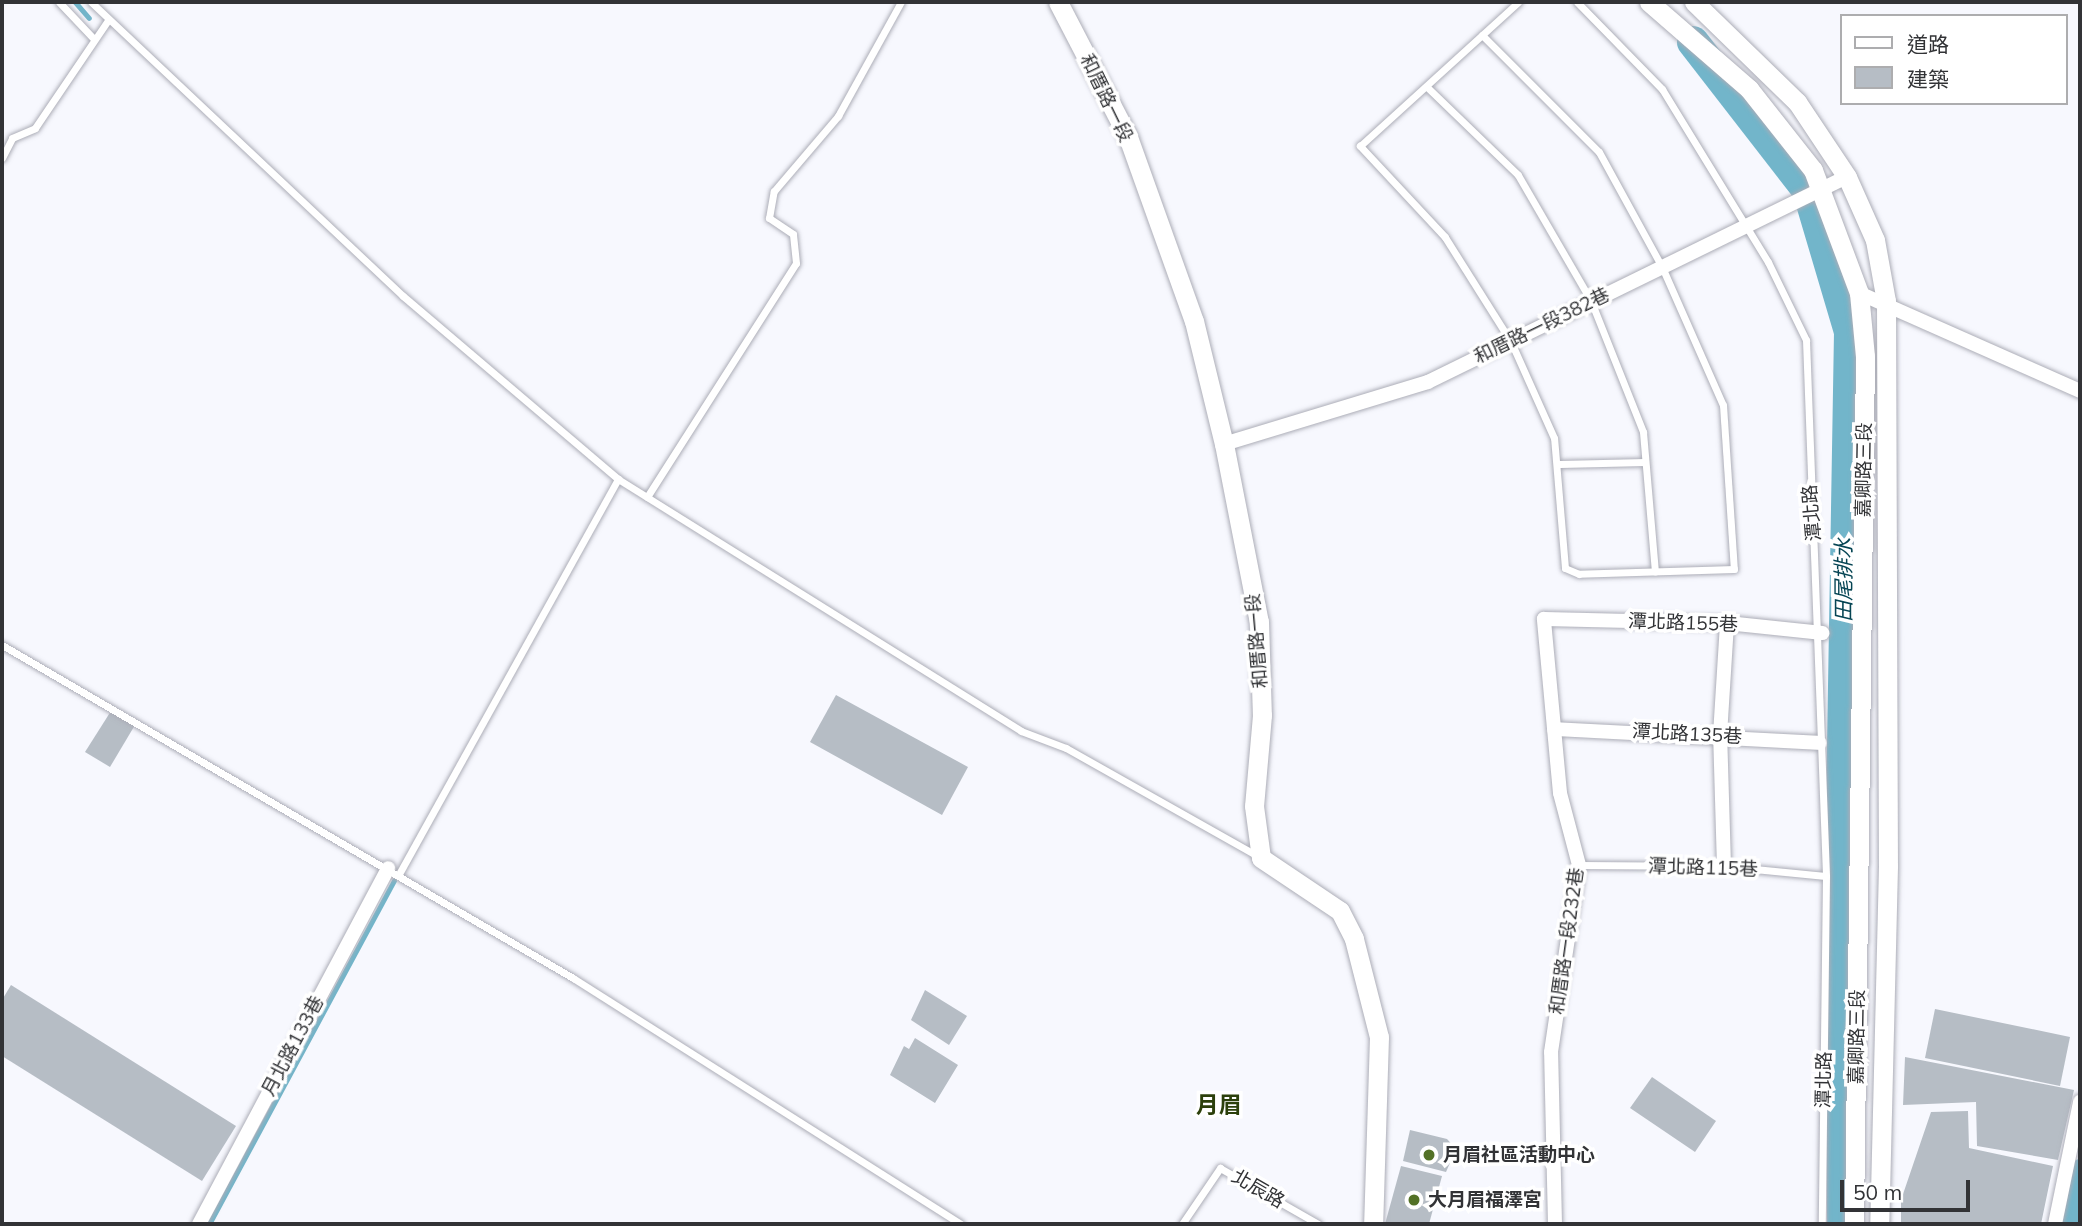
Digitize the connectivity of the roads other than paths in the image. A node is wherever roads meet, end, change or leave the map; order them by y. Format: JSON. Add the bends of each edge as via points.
{"nodes":[{"id":1,"x":60,"y":2,"type":"edge"},
{"id":2,"x":91,"y":2,"type":"edge"},
{"id":3,"x":901,"y":2,"type":"edge"},
{"id":4,"x":1058,"y":2,"type":"edge"},
{"id":5,"x":1518,"y":2,"type":"edge"},
{"id":6,"x":1577,"y":2,"type":"edge"},
{"id":7,"x":1649,"y":2,"type":"edge"},
{"id":8,"x":1694,"y":2,"type":"edge"},
{"id":9,"x":108,"y":20,"type":"junction"},
{"id":10,"x":1482,"y":35,"type":"junction"},
{"id":11,"x":94,"y":38,"type":"junction"},
{"id":12,"x":1428,"y":88,"type":"junction"},
{"id":13,"x":2,"y":158,"type":"edge"},
{"id":14,"x":1847,"y":177,"type":"junction"},
{"id":15,"x":1820,"y":185,"type":"junction"},
{"id":16,"x":1747,"y":225,"type":"junction"},
{"id":17,"x":1662,"y":267,"type":"junction"},
{"id":18,"x":1859,"y":293,"type":"junction"},
{"id":19,"x":1591,"y":301,"type":"junction"},
{"id":20,"x":1886,"y":301,"type":"junction"},
{"id":21,"x":1511,"y":342,"type":"junction"},
{"id":22,"x":2080,"y":391,"type":"edge"},
{"id":23,"x":1224,"y":444,"type":"junction"},
{"id":24,"x":1645,"y":462,"type":"junction"},
{"id":25,"x":1560,"y":464,"type":"junction"},
{"id":26,"x":618,"y":479,"type":"junction"},
{"id":27,"x":647,"y":497,"type":"junction"},
{"id":28,"x":1655,"y":571,"type":"junction"},
{"id":29,"x":1544,"y":619,"type":"joint"},
{"id":30,"x":1727,"y":623,"type":"junction"},
{"id":31,"x":1822,"y":632,"type":"junction"},
{"id":32,"x":2,"y":645,"type":"edge"},
{"id":33,"x":1554,"y":729,"type":"junction"},
{"id":34,"x":1720,"y":735,"type":"junction"},
{"id":35,"x":1820,"y":743,"type":"junction"},
{"id":36,"x":1261,"y":859,"type":"junction"},
{"id":37,"x":1579,"y":865,"type":"junction"},
{"id":38,"x":1724,"y":866,"type":"junction"},
{"id":39,"x":393,"y":871,"type":"junction"},
{"id":40,"x":1826,"y":876,"type":"junction"},
{"id":41,"x":2080,"y":1102,"type":"edge"},
{"id":42,"x":199,"y":1224,"type":"edge"},
{"id":43,"x":960,"y":1224,"type":"edge"},
{"id":44,"x":1182,"y":1224,"type":"edge"},
{"id":45,"x":1318,"y":1224,"type":"edge"},
{"id":46,"x":1373,"y":1224,"type":"edge"},
{"id":47,"x":1555,"y":1224,"type":"edge"},
{"id":48,"x":1822,"y":1224,"type":"edge"},
{"id":49,"x":1854,"y":1224,"type":"edge"},
{"id":50,"x":1879,"y":1224,"type":"edge"},
{"id":51,"x":2056,"y":1224,"type":"edge"}],
"edges":[{"from":1,"to":11,"type":"lane"},
{"from":2,"to":9,"type":"lane"},
{"from":3,"to":27,"type":"lane","via":[[838,116],[774,191],[769,218],[793,234],[796,263]]},
{"from":4,"to":23,"type":"street","name":"和厝路一段","via":[[1128,137],[1194,321]]},
{"from":5,"to":10,"type":"lane"},
{"from":6,"to":16,"type":"lane","name":"潭北路","via":[[1662,89]]},
{"from":7,"to":15,"type":"street","name":"嘉卿路三段","via":[[1749,89]]},
{"from":8,"to":14,"type":"street","name":"嘉卿路三段","via":[[1797,102]]},
{"from":9,"to":11,"type":"lane"},
{"from":9,"to":26,"type":"lane","via":[[403,296]]},
{"from":10,"to":12,"type":"lane"},
{"from":10,"to":17,"type":"lane","via":[[1599,152]]},
{"from":11,"to":13,"type":"lane","via":[[34,128],[12,138]]},
{"from":12,"to":19,"type":"lane","via":[[1518,175]]},
{"from":12,"to":21,"type":"lane","via":[[1360,146],[1445,237]]},
{"from":14,"to":15,"type":"street","name":"和厝路一段382巷"},
{"from":14,"to":20,"type":"street","name":"嘉卿路三段","via":[[1875,240]]},
{"from":15,"to":16,"type":"street","name":"和厝路一段382巷"},
{"from":15,"to":18,"type":"street","name":"嘉卿路三段"},
{"from":16,"to":17,"type":"street","name":"和厝路一段382巷"},
{"from":16,"to":31,"type":"lane","name":"潭北路","via":[[1806,340],[1809,500]]},
{"from":17,"to":19,"type":"street","name":"和厝路一段382巷"},
{"from":17,"to":28,"type":"lane","via":[[1723,405],[1734,569]]},
{"from":18,"to":20,"type":"street"},
{"from":18,"to":49,"type":"street","name":"嘉卿路三段","via":[[1866,356]]},
{"from":19,"to":21,"type":"street","name":"和厝路一段382巷"},
{"from":19,"to":24,"type":"lane","via":[[1643,432]]},
{"from":20,"to":22,"type":"street"},
{"from":20,"to":50,"type":"street","name":"嘉卿路三段","via":[[1888,866]]},
{"from":21,"to":23,"type":"street","name":"和厝路一段382巷","via":[[1428,382]]},
{"from":21,"to":25,"type":"lane"},
{"from":23,"to":36,"type":"street","name":"和厝路一段","via":[[1259,622],[1262,715],[1254,806]]},
{"from":24,"to":25,"type":"lane"},
{"from":24,"to":28,"type":"lane"},
{"from":25,"to":28,"type":"lane","via":[[1564,568],[1579,574]]},
{"from":26,"to":27,"type":"lane"},
{"from":26,"to":39,"type":"lane"},
{"from":27,"to":36,"type":"lane","via":[[1021,731],[1066,748]]},
{"from":29,"to":30,"type":"street","name":"潭北路155巷"},
{"from":29,"to":33,"type":"street","name":"和厝路一段232巷"},
{"from":30,"to":31,"type":"street","name":"潭北路155巷"},
{"from":30,"to":34,"type":"street"},
{"from":31,"to":35,"type":"lane","name":"潭北路"},
{"from":32,"to":39,"type":"lane"},
{"from":33,"to":34,"type":"street","name":"潭北路135巷"},
{"from":33,"to":37,"type":"street","name":"和厝路一段232巷","via":[[1560,793]]},
{"from":34,"to":35,"type":"street","name":"潭北路135巷"},
{"from":34,"to":38,"type":"street"},
{"from":35,"to":40,"type":"lane","name":"潭北路"},
{"from":36,"to":46,"type":"street","via":[[1340,911],[1354,939],[1379,1037]]},
{"from":37,"to":38,"type":"lane","name":"潭北路115巷"},
{"from":37,"to":47,"type":"street","name":"和厝路一段232巷","via":[[1551,1052]]},
{"from":38,"to":40,"type":"lane","name":"潭北路115巷"},
{"from":39,"to":42,"type":"street","name":"月北路133巷"},
{"from":39,"to":43,"type":"lane"},
{"from":40,"to":48,"type":"lane","name":"潭北路"},
{"from":41,"to":51,"type":"street"},
{"from":44,"to":45,"type":"lane","name":"北辰路","via":[[1220,1168]]}]}
